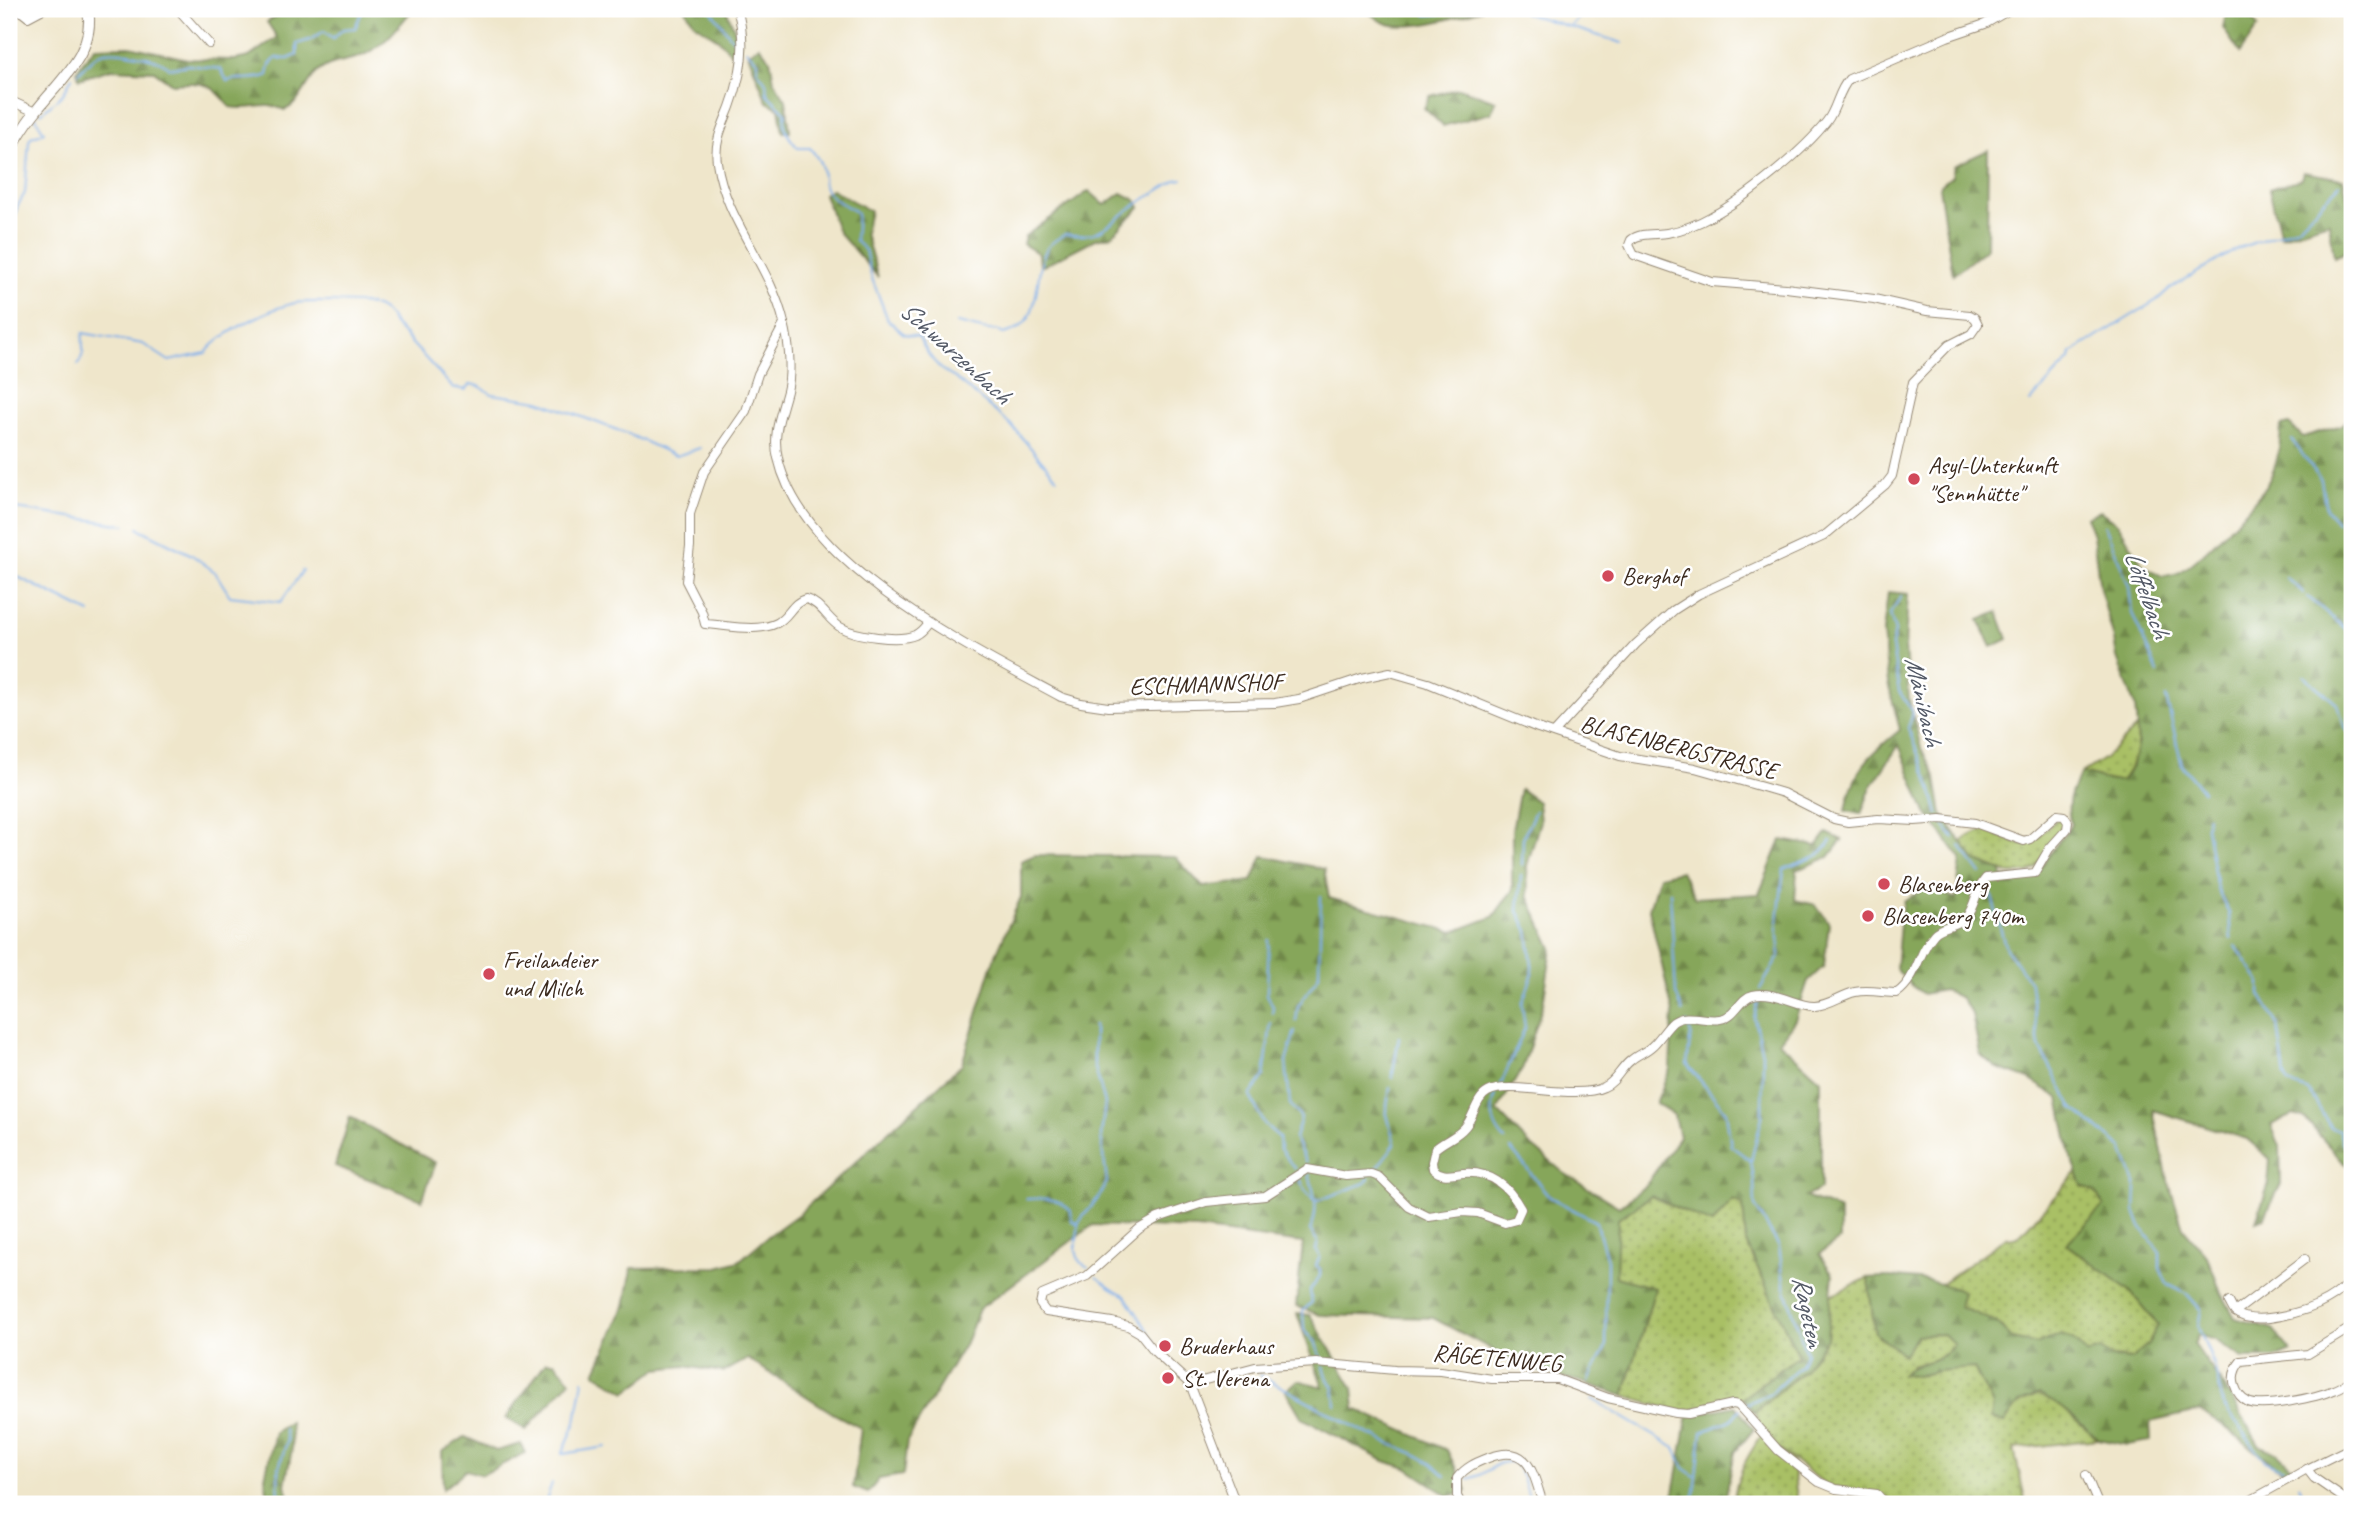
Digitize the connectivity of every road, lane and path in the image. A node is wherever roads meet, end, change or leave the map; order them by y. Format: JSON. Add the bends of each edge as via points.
{"nodes":[{"id":1,"x":18,"y":9,"type":"edge"},
{"id":2,"x":43,"y":9,"type":"edge"},
{"id":3,"x":88,"y":9,"type":"edge"},
{"id":4,"x":178,"y":9,"type":"edge"},
{"id":5,"x":737,"y":9,"type":"edge"},
{"id":6,"x":2011,"y":9,"type":"edge"},
{"id":7,"x":209,"y":44,"type":"dead end"},
{"id":8,"x":9,"y":100,"type":"edge"},
{"id":9,"x":34,"y":112,"type":"junction"},
{"id":10,"x":9,"y":152,"type":"edge"},
{"id":11,"x":784,"y":324,"type":"junction"},
{"id":12,"x":927,"y":624,"type":"junction"},
{"id":13,"x":1555,"y":732,"type":"junction"},
{"id":14,"x":2305,"y":1259,"type":"dead end"},
{"id":15,"x":2352,"y":1278,"type":"edge"},
{"id":16,"x":2229,"y":1302,"type":"dead end"},
{"id":17,"x":2235,"y":1312,"type":"junction"},
{"id":18,"x":2352,"y":1327,"type":"edge"},
{"id":19,"x":2352,"y":1380,"type":"edge"},
{"id":20,"x":1190,"y":1384,"type":"junction"},
{"id":21,"x":2352,"y":1447,"type":"edge"},
{"id":22,"x":2306,"y":1469,"type":"junction"},
{"id":23,"x":2086,"y":1475,"type":"dead end"},
{"id":24,"x":1236,"y":1504,"type":"edge"},
{"id":25,"x":1461,"y":1504,"type":"edge"},
{"id":26,"x":1543,"y":1504,"type":"edge"},
{"id":27,"x":1886,"y":1504,"type":"edge"},
{"id":28,"x":2098,"y":1504,"type":"edge"},
{"id":29,"x":2244,"y":1504,"type":"edge"},
{"id":30,"x":2352,"y":1504,"type":"edge"}],
"edges":[{"from":1,"to":2,"type":"street","via":[[28,17]]},
{"from":3,"to":9,"type":"street","via":[[84,48]]},
{"from":4,"to":7,"type":"street"},
{"from":5,"to":11,"type":"street","name":"ESCHMANNSHOF","via":[[743,49],[716,161],[735,216],[764,270]]},
{"from":6,"to":13,"type":"street","name":"BLASENBERGSTRASSE","via":[[1849,79],[1830,118],[1815,135],[1738,200],[1684,229],[1631,240],[1634,255],[1712,282],[1874,299],[1970,315],[1978,324],[1972,334],[1949,345],[1913,382],[1892,476],[1885,485],[1824,536],[1674,610]]},
{"from":8,"to":9,"type":"street"},
{"from":9,"to":10,"type":"street"},
{"from":11,"to":12,"type":"street","name":"ESCHMANNSHOF","via":[[788,388],[776,436],[785,479],[821,534],[898,604]]},
{"from":11,"to":12,"type":"street","via":[[758,373],[746,411],[704,472],[690,514],[686,581],[705,624],[767,626],[806,599],[854,633],[905,637]]},
{"from":12,"to":13,"type":"street","name":"ESCHMANNSHOF","via":[[1061,697],[1081,703],[1108,707],[1275,703],[1390,672]]},
{"from":13,"to":20,"type":"street","name":"BLASENBERGSTRASSE","via":[[1620,756],[1695,768],[1783,793],[1848,822],[1964,821],[2024,841],[2057,815],[2064,816],[2067,829],[2035,873],[1986,878],[1977,888],[1968,915],[1934,934],[1898,993],[1852,992],[1814,1006],[1785,997],[1755,995],[1727,1017],[1680,1018],[1605,1087],[1488,1092],[1468,1125],[1436,1149],[1433,1169],[1445,1176],[1467,1173],[1501,1182],[1521,1209],[1516,1220],[1505,1223],[1462,1212],[1429,1217],[1409,1207],[1379,1177],[1307,1169],[1265,1196],[1206,1202],[1158,1218],[1139,1229],[1087,1276],[1040,1299],[1046,1312],[1112,1322],[1140,1333]]},
{"from":14,"to":17,"type":"street"},
{"from":15,"to":17,"type":"street","via":[[2327,1300],[2300,1311],[2267,1319]]},
{"from":16,"to":17,"type":"street"},
{"from":18,"to":19,"type":"street","via":[[2308,1354],[2241,1361],[2233,1381],[2243,1398],[2263,1404],[2332,1391]]},
{"from":20,"to":24,"type":"street","name":"BLASENBERGSTRASSE"},
{"from":20,"to":27,"type":"street","name":"RÄGETENWEG","via":[[1255,1367],[1316,1363],[1556,1379],[1665,1412],[1688,1414],[1725,1405],[1740,1408],[1778,1450],[1819,1482],[1877,1494]]},
{"from":21,"to":22,"type":"street"},
{"from":22,"to":29,"type":"street"},
{"from":22,"to":30,"type":"street"},
{"from":23,"to":28,"type":"street"},
{"from":25,"to":26,"type":"street","via":[[1457,1478],[1473,1464],[1502,1452],[1522,1457]]}]}
